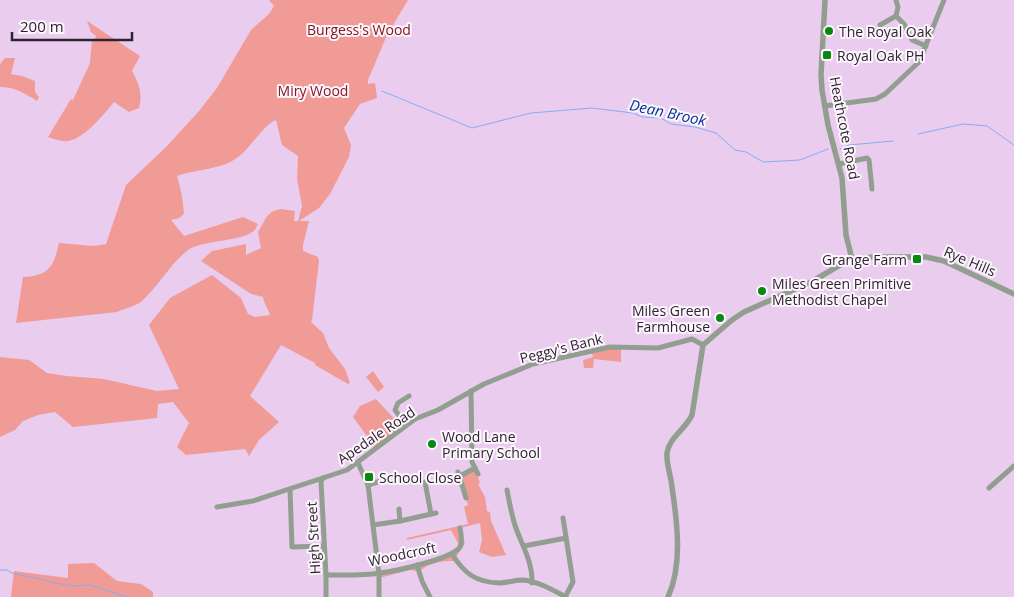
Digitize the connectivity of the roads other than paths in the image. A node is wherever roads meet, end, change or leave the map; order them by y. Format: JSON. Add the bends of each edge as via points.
{"nodes":[{"id":1,"x":825,"y":0,"type":"edge"},
{"id":2,"x":896,"y":0,"type":"edge"},
{"id":3,"x":944,"y":0,"type":"edge"},
{"id":4,"x":896,"y":16,"type":"junction"},
{"id":5,"x":880,"y":25,"type":"dead end"},
{"id":6,"x":926,"y":46,"type":"junction"},
{"id":7,"x":825,"y":106,"type":"junction"},
{"id":8,"x":839,"y":164,"type":"junction"},
{"id":9,"x":872,"y":189,"type":"dead end"},
{"id":10,"x":852,"y":259,"type":"junction"},
{"id":11,"x":1014,"y":294,"type":"edge"},
{"id":12,"x":703,"y":345,"type":"junction"},
{"id":13,"x":484,"y":384,"type":"joint"},
{"id":14,"x":471,"y":391,"type":"junction"},
{"id":15,"x":409,"y":396,"type":"dead end"},
{"id":16,"x":406,"y":425,"type":"junction"},
{"id":17,"x":358,"y":463,"type":"junction"},
{"id":18,"x":1014,"y":466,"type":"edge"},
{"id":19,"x":324,"y":478,"type":"junction"},
{"id":20,"x":387,"y":479,"type":"dead end"},
{"id":21,"x":433,"y":484,"type":"dead end"},
{"id":22,"x":368,"y":485,"type":"junction"},
{"id":23,"x":989,"y":488,"type":"dead end"},
{"id":24,"x":290,"y":489,"type":"junction"},
{"id":25,"x":507,"y":490,"type":"dead end"},
{"id":26,"x":466,"y":498,"type":"dead end"},
{"id":27,"x":217,"y":507,"type":"dead end"},
{"id":28,"x":399,"y":509,"type":"dead end"},
{"id":29,"x":564,"y":518,"type":"dead end"},
{"id":30,"x":400,"y":521,"type":"junction"},
{"id":31,"x":373,"y":525,"type":"junction"},
{"id":32,"x":460,"y":528,"type":"dead end"},
{"id":33,"x":566,"y":538,"type":"junction"},
{"id":34,"x":324,"y":546,"type":"junction"},
{"id":35,"x":524,"y":546,"type":"junction"},
{"id":36,"x":452,"y":554,"type":"junction"},
{"id":37,"x":417,"y":565,"type":"junction"},
{"id":38,"x":379,"y":574,"type":"junction"},
{"id":39,"x":326,"y":575,"type":"junction"},
{"id":40,"x":532,"y":583,"type":"junction"},
{"id":41,"x":326,"y":597,"type":"edge"},
{"id":42,"x":379,"y":597,"type":"edge"},
{"id":43,"x":430,"y":597,"type":"edge"},
{"id":44,"x":566,"y":597,"type":"edge"},
{"id":45,"x":668,"y":597,"type":"edge"}],
"edges":[{"from":1,"to":7,"type":"street","name":"Heathcote Road","via":[[821,75]]},
{"from":2,"to":4,"type":"street"},
{"from":3,"to":6,"type":"street"},
{"from":4,"to":5,"type":"street"},
{"from":4,"to":6,"type":"street","via":[[912,40]]},
{"from":6,"to":7,"type":"street","via":[[919,62],[882,96]]},
{"from":7,"to":8,"type":"street","name":"Heathcote Road"},
{"from":8,"to":9,"type":"street","via":[[867,158]]},
{"from":8,"to":10,"type":"street","name":"Heathcote Road","via":[[846,235]]},
{"from":10,"to":11,"type":"street","name":"Rye Hills","via":[[926,257],[944,261]]},
{"from":10,"to":12,"type":"street","via":[[738,316]]},
{"from":12,"to":13,"type":"street","name":"Peggy's Bank","via":[[692,339],[658,348],[610,347],[533,364]]},
{"from":12,"to":45,"type":"street","via":[[692,415],[674,436],[667,454],[678,540],[672,589]]},
{"from":13,"to":14,"type":"street","name":"Apedale Road"},
{"from":14,"to":16,"type":"street","name":"Apedale Road"},
{"from":14,"to":26,"type":"street","via":[[472,462],[476,471],[459,474]]},
{"from":15,"to":16,"type":"street","via":[[398,403],[396,410]]},
{"from":16,"to":17,"type":"street","name":"Apedale Road"},
{"from":17,"to":19,"type":"street","name":"Apedale Road"},
{"from":17,"to":22,"type":"street"},
{"from":18,"to":23,"type":"street"},
{"from":19,"to":24,"type":"street","name":"Apedale Road"},
{"from":19,"to":34,"type":"street","name":"High Street","via":[[321,481]]},
{"from":20,"to":22,"type":"street"},
{"from":21,"to":30,"type":"street","via":[[426,484],[433,513]]},
{"from":22,"to":31,"type":"street"},
{"from":24,"to":27,"type":"street","name":"Apedale Road","via":[[252,501]]},
{"from":24,"to":34,"type":"street","via":[[292,547]]},
{"from":25,"to":35,"type":"street","via":[[514,523]]},
{"from":28,"to":30,"type":"street"},
{"from":29,"to":33,"type":"street"},
{"from":30,"to":31,"type":"street"},
{"from":31,"to":38,"type":"street"},
{"from":32,"to":36,"type":"street","name":"Woodcroft","via":[[462,541]]},
{"from":33,"to":35,"type":"street"},
{"from":33,"to":44,"type":"street","via":[[573,582]]},
{"from":34,"to":39,"type":"street","name":"High Street"},
{"from":35,"to":40,"type":"street"},
{"from":36,"to":37,"type":"street","name":"Woodcroft"},
{"from":36,"to":40,"type":"street","via":[[460,568],[477,578],[500,583],[522,580]]},
{"from":37,"to":38,"type":"street","name":"Woodcroft"},
{"from":37,"to":43,"type":"street"},
{"from":38,"to":39,"type":"street","name":"Woodcroft"},
{"from":38,"to":42,"type":"street"},
{"from":39,"to":41,"type":"street","name":"High Street"},
{"from":40,"to":44,"type":"street"}]}
